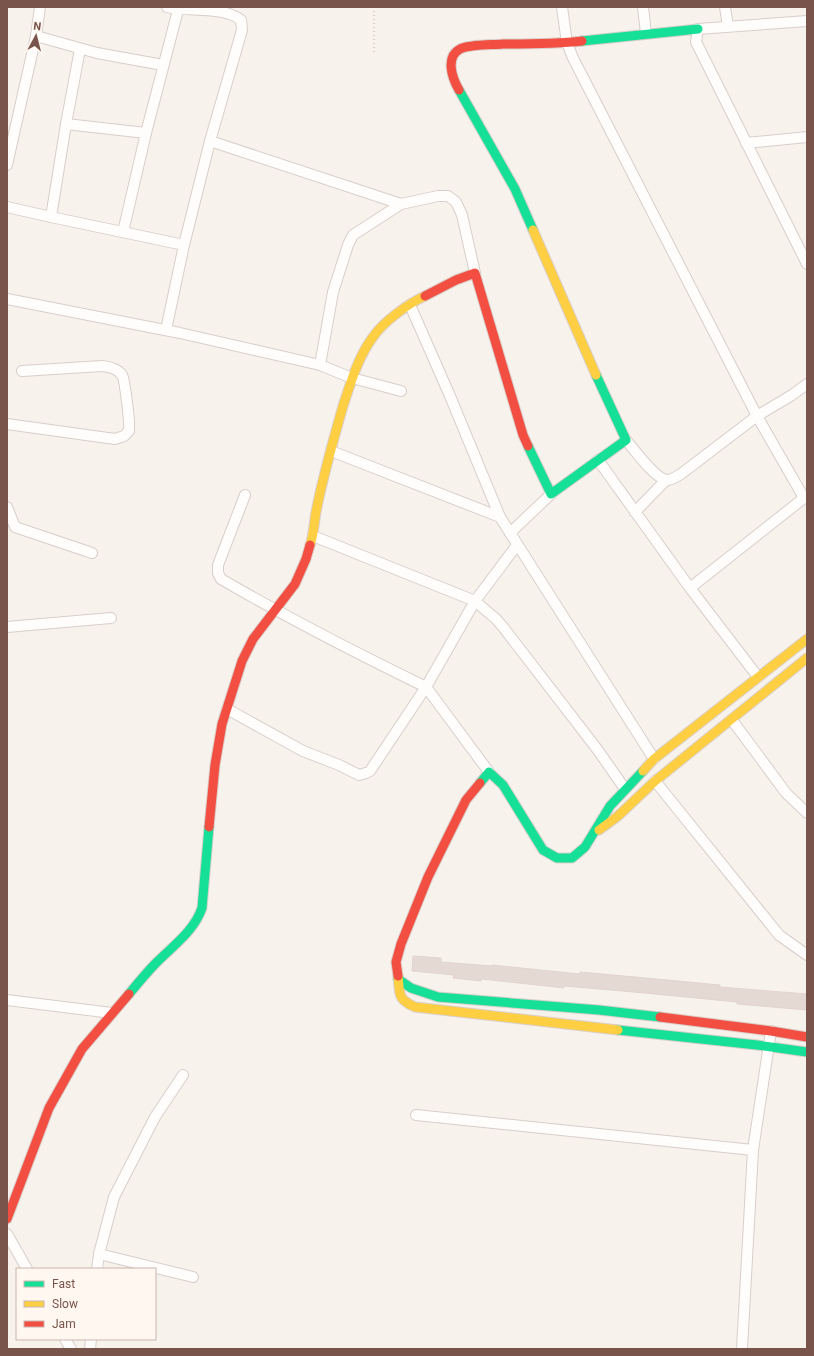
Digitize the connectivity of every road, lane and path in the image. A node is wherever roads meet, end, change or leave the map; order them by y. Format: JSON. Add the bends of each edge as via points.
{"nodes":[{"id":1,"x":40,"y":7,"type":"edge"},
{"id":2,"x":167,"y":7,"type":"edge"},
{"id":3,"x":374,"y":7,"type":"edge"},
{"id":4,"x":562,"y":7,"type":"edge"},
{"id":5,"x":643,"y":7,"type":"edge"},
{"id":6,"x":726,"y":7,"type":"edge"},
{"id":7,"x":178,"y":10,"type":"junction"},
{"id":8,"x":807,"y":21,"type":"edge"},
{"id":9,"x":728,"y":26,"type":"junction"},
{"id":10,"x":698,"y":29,"type":"junction"},
{"id":11,"x":646,"y":34,"type":"junction"},
{"id":12,"x":36,"y":36,"type":"junction"},
{"id":13,"x":567,"y":43,"type":"junction"},
{"id":14,"x":80,"y":49,"type":"junction"},
{"id":15,"x":374,"y":54,"type":"dead end"},
{"id":16,"x":163,"y":65,"type":"junction"},
{"id":17,"x":66,"y":124,"type":"junction"},
{"id":18,"x":146,"y":133,"type":"junction"},
{"id":19,"x":807,"y":137,"type":"edge"},
{"id":20,"x":210,"y":141,"type":"junction"},
{"id":21,"x":746,"y":143,"type":"junction"},
{"id":22,"x":7,"y":165,"type":"edge"},
{"id":23,"x":401,"y":204,"type":"junction"},
{"id":24,"x":7,"y":207,"type":"edge"},
{"id":25,"x":51,"y":217,"type":"junction"},
{"id":26,"x":123,"y":232,"type":"junction"},
{"id":27,"x":184,"y":245,"type":"junction"},
{"id":28,"x":807,"y":264,"type":"edge"},
{"id":29,"x":476,"y":273,"type":"junction"},
{"id":30,"x":7,"y":299,"type":"edge"},
{"id":31,"x":410,"y":305,"type":"junction"},
{"id":32,"x":166,"y":330,"type":"junction"},
{"id":33,"x":320,"y":366,"type":"junction"},
{"id":34,"x":22,"y":371,"type":"dead end"},
{"id":35,"x":352,"y":378,"type":"junction"},
{"id":36,"x":807,"y":384,"type":"edge"},
{"id":37,"x":401,"y":391,"type":"dead end"},
{"id":38,"x":757,"y":416,"type":"junction"},
{"id":39,"x":7,"y":424,"type":"edge"},
{"id":40,"x":626,"y":440,"type":"junction"},
{"id":41,"x":331,"y":451,"type":"junction"},
{"id":42,"x":598,"y":460,"type":"junction"},
{"id":43,"x":666,"y":480,"type":"junction"},
{"id":44,"x":551,"y":494,"type":"junction"},
{"id":45,"x":245,"y":495,"type":"dead end"},
{"id":46,"x":806,"y":498,"type":"edge"},
{"id":47,"x":7,"y":507,"type":"edge"},
{"id":48,"x":634,"y":512,"type":"junction"},
{"id":49,"x":500,"y":517,"type":"junction"},
{"id":50,"x":11,"y":530,"type":"edge"},
{"id":51,"x":510,"y":533,"type":"junction"},
{"id":52,"x":313,"y":536,"type":"junction"},
{"id":53,"x":517,"y":545,"type":"junction"},
{"id":54,"x":92,"y":553,"type":"dead end"},
{"id":55,"x":690,"y":588,"type":"junction"},
{"id":56,"x":475,"y":601,"type":"junction"},
{"id":57,"x":274,"y":610,"type":"junction"},
{"id":58,"x":111,"y":618,"type":"dead end"},
{"id":59,"x":7,"y":627,"type":"edge"},
{"id":60,"x":807,"y":639,"type":"edge"},
{"id":61,"x":807,"y":658,"type":"edge"},
{"id":62,"x":758,"y":677,"type":"junction"},
{"id":63,"x":426,"y":687,"type":"junction"},
{"id":64,"x":226,"y":710,"type":"junction"},
{"id":65,"x":732,"y":720,"type":"junction"},
{"id":66,"x":654,"y":759,"type":"junction"},
{"id":67,"x":489,"y":772,"type":"junction"},
{"id":68,"x":655,"y":781,"type":"junction"},
{"id":69,"x":625,"y":789,"type":"junction"},
{"id":70,"x":807,"y":813,"type":"edge"},
{"id":71,"x":592,"y":836,"type":"junction"},
{"id":72,"x":807,"y":955,"type":"edge"},
{"id":73,"x":398,"y":979,"type":"junction"},
{"id":74,"x":7,"y":1000,"type":"edge"},
{"id":75,"x":112,"y":1013,"type":"junction"},
{"id":76,"x":771,"y":1031,"type":"junction"},
{"id":77,"x":807,"y":1037,"type":"edge"},
{"id":78,"x":768,"y":1046,"type":"junction"},
{"id":79,"x":807,"y":1052,"type":"edge"},
{"id":80,"x":183,"y":1075,"type":"dead end"},
{"id":81,"x":416,"y":1115,"type":"dead end"},
{"id":82,"x":752,"y":1150,"type":"junction"},
{"id":83,"x":7,"y":1219,"type":"edge"},
{"id":84,"x":7,"y":1234,"type":"edge"},
{"id":85,"x":99,"y":1254,"type":"junction"},
{"id":86,"x":25,"y":1268,"type":"edge"},
{"id":87,"x":97,"y":1268,"type":"edge"},
{"id":88,"x":193,"y":1277,"type":"dead end"},
{"id":89,"x":66,"y":1340,"type":"edge"},
{"id":90,"x":71,"y":1349,"type":"edge"},
{"id":91,"x":742,"y":1349,"type":"edge"}],
"edges":[{"from":1,"to":12,"type":"street"},
{"from":2,"to":7,"type":"street"},
{"from":3,"to":15,"type":"path"},
{"from":4,"to":13,"type":"street"},
{"from":5,"to":11,"type":"street"},
{"from":6,"to":9,"type":"street"},
{"from":7,"to":16,"type":"street"},
{"from":7,"to":20,"type":"street","via":[[234,14],[241,20],[240,41]]},
{"from":8,"to":9,"type":"street"},
{"from":9,"to":10,"type":"street"},
{"from":10,"to":11,"type":"street"},
{"from":10,"to":21,"type":"street","via":[[696,42]]},
{"from":11,"to":13,"type":"street"},
{"from":12,"to":14,"type":"street"},
{"from":12,"to":22,"type":"street"},
{"from":13,"to":38,"type":"street"},
{"from":13,"to":40,"type":"street","via":[[478,45],[460,49],[452,58],[451,69],[457,87],[516,189]]},
{"from":14,"to":16,"type":"street"},
{"from":14,"to":17,"type":"street"},
{"from":16,"to":18,"type":"street"},
{"from":17,"to":18,"type":"street"},
{"from":17,"to":25,"type":"street"},
{"from":18,"to":26,"type":"street"},
{"from":19,"to":21,"type":"street"},
{"from":20,"to":23,"type":"street"},
{"from":20,"to":27,"type":"street"},
{"from":21,"to":28,"type":"street"},
{"from":23,"to":29,"type":"street","via":[[438,196],[448,196],[456,202],[462,215]]},
{"from":23,"to":33,"type":"street","via":[[354,235],[348,245],[333,292]]},
{"from":24,"to":25,"type":"street"},
{"from":25,"to":26,"type":"street"},
{"from":26,"to":27,"type":"street"},
{"from":27,"to":32,"type":"street"},
{"from":29,"to":31,"type":"street"},
{"from":29,"to":44,"type":"street","via":[[523,435]]},
{"from":30,"to":32,"type":"street"},
{"from":31,"to":35,"type":"street","via":[[386,322],[373,336],[362,353]]},
{"from":31,"to":49,"type":"street"},
{"from":32,"to":33,"type":"street"},
{"from":33,"to":35,"type":"street"},
{"from":34,"to":39,"type":"street","via":[[102,366],[114,368],[122,375],[130,431],[115,439]]},
{"from":35,"to":37,"type":"street"},
{"from":35,"to":41,"type":"street"},
{"from":36,"to":38,"type":"street"},
{"from":38,"to":43,"type":"street","via":[[681,474]]},
{"from":38,"to":46,"type":"street"},
{"from":40,"to":42,"type":"street"},
{"from":40,"to":43,"type":"street","via":[[656,474]]},
{"from":41,"to":49,"type":"street"},
{"from":41,"to":52,"type":"street"},
{"from":42,"to":44,"type":"street"},
{"from":42,"to":48,"type":"street"},
{"from":43,"to":48,"type":"street"},
{"from":44,"to":51,"type":"street"},
{"from":45,"to":57,"type":"street","via":[[218,566],[218,573],[221,579]]},
{"from":46,"to":55,"type":"street"},
{"from":47,"to":50,"type":"street"},
{"from":48,"to":55,"type":"street"},
{"from":49,"to":51,"type":"street"},
{"from":50,"to":54,"type":"street"},
{"from":51,"to":53,"type":"street"},
{"from":52,"to":56,"type":"street"},
{"from":52,"to":57,"type":"street","via":[[295,584]]},
{"from":53,"to":56,"type":"street"},
{"from":53,"to":66,"type":"street"},
{"from":55,"to":62,"type":"street"},
{"from":56,"to":63,"type":"street"},
{"from":56,"to":69,"type":"street","via":[[503,627]]},
{"from":57,"to":63,"type":"street"},
{"from":57,"to":64,"type":"street","via":[[252,639]]},
{"from":58,"to":59,"type":"street"},
{"from":60,"to":62,"type":"street"},
{"from":61,"to":65,"type":"street"},
{"from":62,"to":66,"type":"street"},
{"from":63,"to":64,"type":"street","via":[[370,770],[359,775],[303,751]]},
{"from":63,"to":67,"type":"street"},
{"from":64,"to":75,"type":"street","via":[[215,765],[202,908],[199,917]]},
{"from":65,"to":68,"type":"street"},
{"from":65,"to":70,"type":"street","via":[[786,793]]},
{"from":66,"to":69,"type":"street"},
{"from":67,"to":71,"type":"street","via":[[503,785],[543,850],[557,858],[572,858],[585,847]]},
{"from":67,"to":73,"type":"street","via":[[466,800],[428,877],[401,944],[396,962]]},
{"from":68,"to":71,"type":"street","via":[[618,816]]},
{"from":68,"to":72,"type":"street","via":[[779,935]]},
{"from":69,"to":71,"type":"street","via":[[610,806]]},
{"from":73,"to":76,"type":"street","via":[[411,988],[438,997],[599,1010]]},
{"from":73,"to":78,"type":"street","via":[[400,996],[404,1002],[415,1007]]},
{"from":74,"to":75,"type":"street"},
{"from":75,"to":83,"type":"street","via":[[82,1049],[49,1108]]},
{"from":76,"to":77,"type":"street"},
{"from":76,"to":78,"type":"street"},
{"from":78,"to":79,"type":"street"},
{"from":78,"to":82,"type":"street"},
{"from":80,"to":85,"type":"street","via":[[155,1117],[114,1197]]},
{"from":81,"to":82,"type":"street"},
{"from":82,"to":91,"type":"street"},
{"from":84,"to":86,"type":"street"},
{"from":85,"to":87,"type":"street"},
{"from":85,"to":88,"type":"street"},
{"from":89,"to":90,"type":"street"}]}
